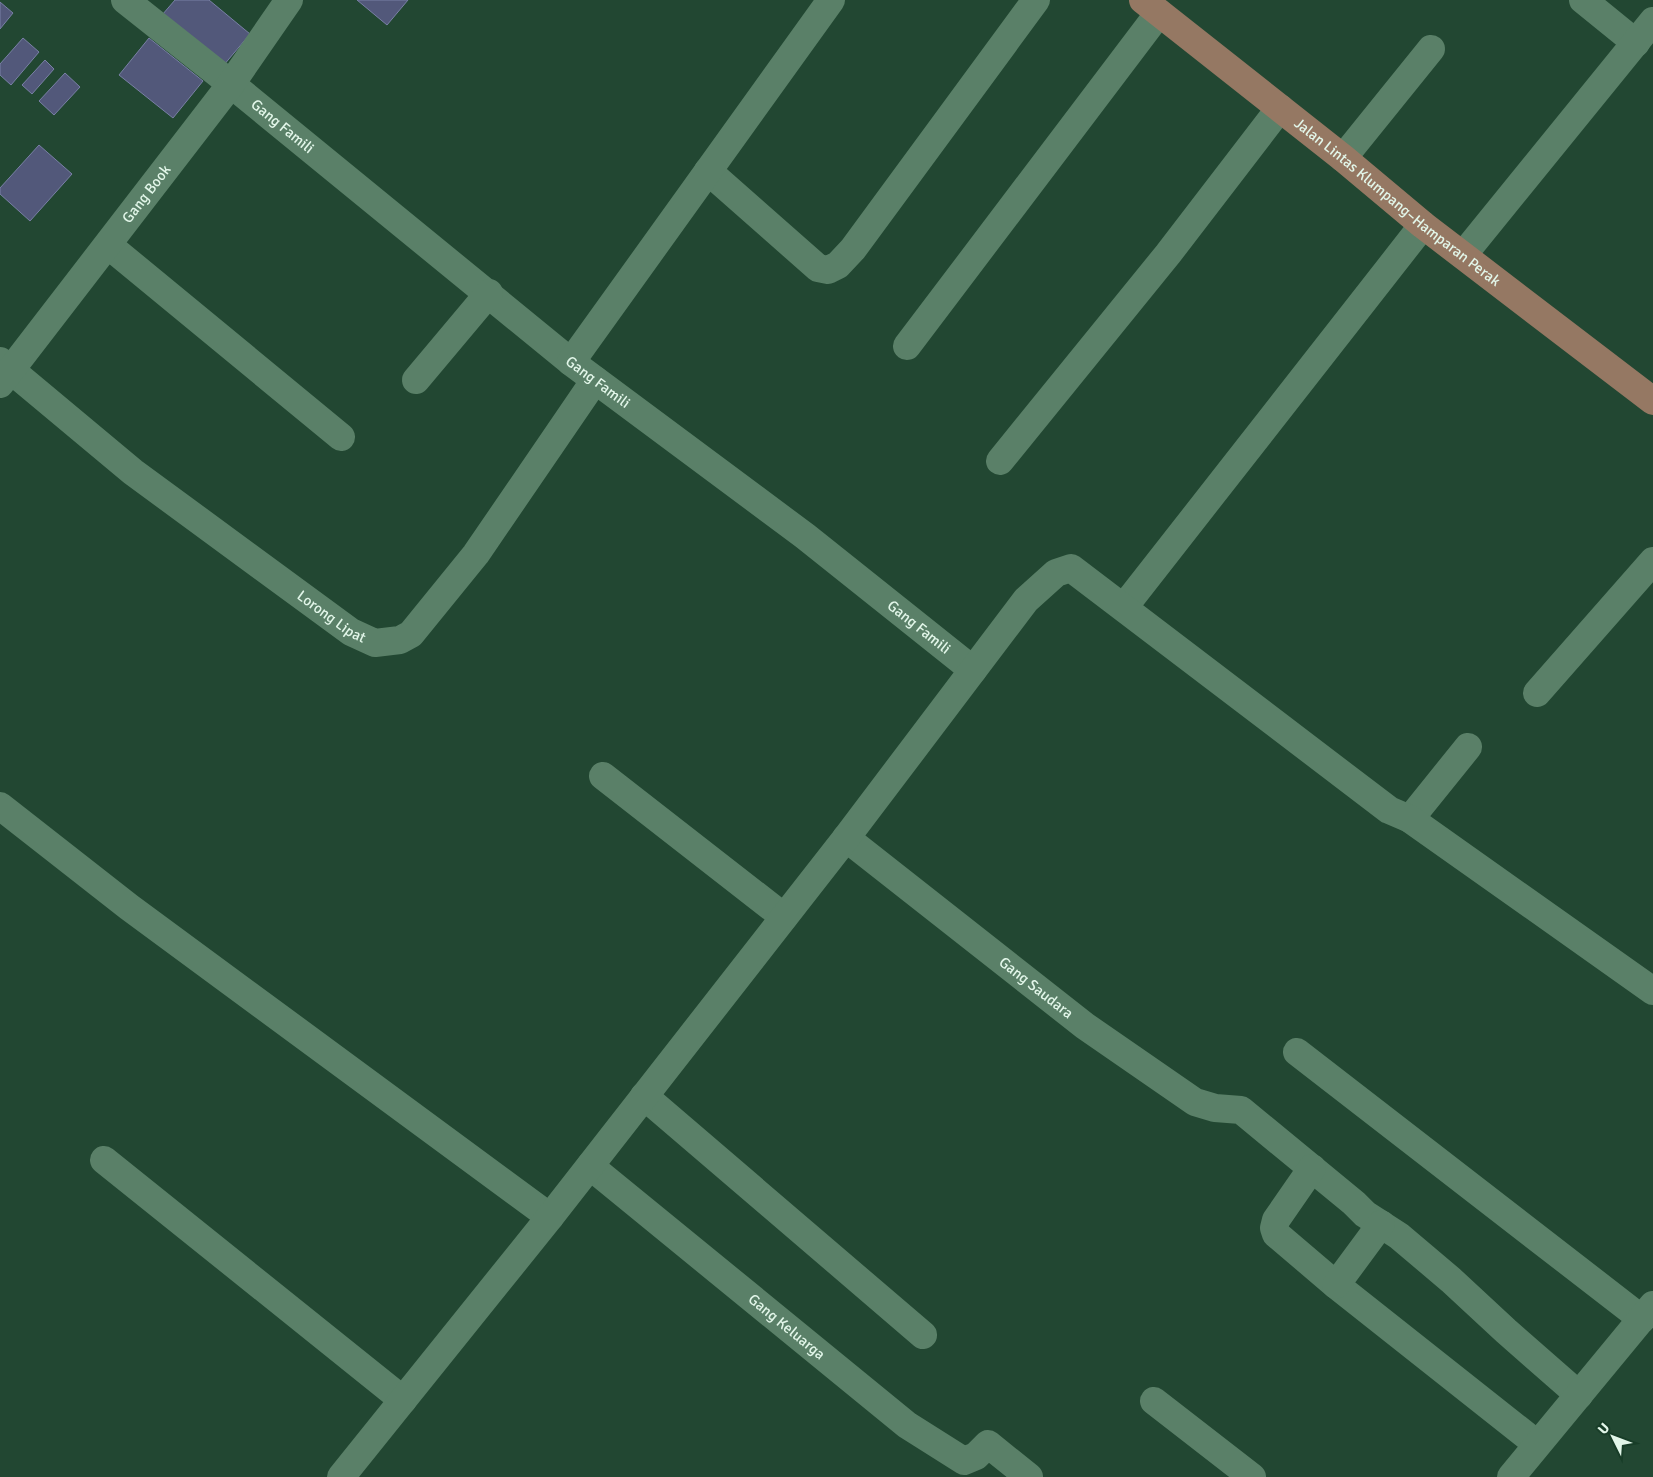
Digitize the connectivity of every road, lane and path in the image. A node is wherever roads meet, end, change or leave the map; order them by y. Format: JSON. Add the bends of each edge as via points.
{"nodes":[{"id":1,"x":125,"y":0,"type":"edge"},
{"id":2,"x":289,"y":0,"type":"edge"},
{"id":3,"x":831,"y":0,"type":"edge"},
{"id":4,"x":1036,"y":0,"type":"edge"},
{"id":5,"x":1583,"y":0,"type":"edge"},
{"id":6,"x":1151,"y":6,"type":"edge"},
{"id":7,"x":1653,"y":21,"type":"edge"},
{"id":8,"x":1636,"y":43,"type":"junction"},
{"id":9,"x":1431,"y":49,"type":"dead end"},
{"id":10,"x":231,"y":84,"type":"junction"},
{"id":11,"x":1280,"y":108,"type":"junction"},
{"id":12,"x":1343,"y":158,"type":"junction"},
{"id":13,"x":708,"y":171,"type":"junction"},
{"id":14,"x":1424,"y":225,"type":"junction"},
{"id":15,"x":108,"y":245,"type":"junction"},
{"id":16,"x":1463,"y":255,"type":"junction"},
{"id":17,"x":489,"y":293,"type":"junction"},
{"id":18,"x":907,"y":346,"type":"dead end"},
{"id":19,"x":571,"y":362,"type":"junction"},
{"id":20,"x":4,"y":372,"type":"edge"},
{"id":21,"x":416,"y":380,"type":"dead end"},
{"id":22,"x":595,"y":380,"type":"junction"},
{"id":23,"x":1653,"y":401,"type":"edge"},
{"id":24,"x":341,"y":437,"type":"dead end"},
{"id":25,"x":1000,"y":461,"type":"dead end"},
{"id":26,"x":1653,"y":561,"type":"edge"},
{"id":27,"x":1124,"y":607,"type":"junction"},
{"id":28,"x":973,"y":670,"type":"junction"},
{"id":29,"x":1537,"y":693,"type":"dead end"},
{"id":30,"x":1468,"y":748,"type":"dead end"},
{"id":31,"x":603,"y":776,"type":"dead end"},
{"id":32,"x":0,"y":806,"type":"edge"},
{"id":33,"x":1410,"y":819,"type":"junction"},
{"id":34,"x":846,"y":838,"type":"junction"},
{"id":35,"x":784,"y":917,"type":"junction"},
{"id":36,"x":1653,"y":991,"type":"edge"},
{"id":37,"x":1297,"y":1052,"type":"dead end"},
{"id":38,"x":644,"y":1096,"type":"junction"},
{"id":39,"x":104,"y":1160,"type":"dead end"},
{"id":40,"x":590,"y":1166,"type":"junction"},
{"id":41,"x":1312,"y":1168,"type":"junction"},
{"id":42,"x":550,"y":1217,"type":"junction"},
{"id":43,"x":1381,"y":1224,"type":"junction"},
{"id":44,"x":1336,"y":1285,"type":"junction"},
{"id":45,"x":1647,"y":1312,"type":"edge"},
{"id":46,"x":923,"y":1335,"type":"dead end"},
{"id":47,"x":1579,"y":1395,"type":"junction"},
{"id":48,"x":403,"y":1400,"type":"junction"},
{"id":49,"x":1154,"y":1401,"type":"dead end"},
{"id":50,"x":1538,"y":1444,"type":"junction"},
{"id":51,"x":340,"y":1477,"type":"edge"},
{"id":52,"x":1030,"y":1477,"type":"edge"},
{"id":53,"x":1252,"y":1477,"type":"edge"},
{"id":54,"x":1511,"y":1477,"type":"edge"}],
"edges":[{"from":1,"to":10,"type":"street","name":"Gang Famili"},
{"from":2,"to":10,"type":"street","name":"Gang Book"},
{"from":3,"to":13,"type":"street"},
{"from":4,"to":13,"type":"street","via":[[838,265],[828,270],[818,268]]},
{"from":5,"to":8,"type":"street"},
{"from":6,"to":11,"type":"main road","name":"Jalan Lintas Klumpang–Hamparan Perak"},
{"from":6,"to":18,"type":"street"},
{"from":7,"to":8,"type":"street"},
{"from":8,"to":16,"type":"street"},
{"from":9,"to":12,"type":"street"},
{"from":10,"to":15,"type":"street","name":"Gang Book"},
{"from":10,"to":17,"type":"street","name":"Gang Famili"},
{"from":11,"to":12,"type":"main road","name":"Jalan Lintas Klumpang–Hamparan Perak"},
{"from":11,"to":25,"type":"street","via":[[1168,254]]},
{"from":12,"to":14,"type":"main road","name":"Jalan Lintas Klumpang–Hamparan Perak"},
{"from":13,"to":19,"type":"street"},
{"from":14,"to":16,"type":"main road","name":"Jalan Lintas Klumpang–Hamparan Perak"},
{"from":14,"to":27,"type":"street"},
{"from":15,"to":20,"type":"street","name":"Gang Book"},
{"from":15,"to":24,"type":"street"},
{"from":16,"to":23,"type":"main road","name":"Jalan Lintas Klumpang–Hamparan Perak"},
{"from":17,"to":19,"type":"street","name":"Gang Famili"},
{"from":17,"to":21,"type":"street"},
{"from":19,"to":22,"type":"street","name":"Gang Famili"},
{"from":20,"to":22,"type":"street","name":"Lorong Lipat","via":[[133,472],[351,632],[375,642],[400,640],[411,634],[476,554]]},
{"from":22,"to":28,"type":"street","name":"Gang Famili","via":[[805,536]]},
{"from":26,"to":29,"type":"street"},
{"from":27,"to":28,"type":"street","via":[[1071,568],[1056,573],[1026,600]]},
{"from":27,"to":33,"type":"street","via":[[1388,810]]},
{"from":28,"to":34,"type":"street"},
{"from":30,"to":33,"type":"street"},
{"from":31,"to":35,"type":"street"},
{"from":32,"to":42,"type":"street","via":[[129,907]]},
{"from":33,"to":36,"type":"street"},
{"from":34,"to":35,"type":"street"},
{"from":34,"to":41,"type":"street","name":"Gang Saudara","via":[[1085,1026],[1195,1102],[1241,1110]]},
{"from":35,"to":38,"type":"street"},
{"from":37,"to":45,"type":"street"},
{"from":38,"to":40,"type":"street"},
{"from":38,"to":46,"type":"street"},
{"from":39,"to":48,"type":"street"},
{"from":40,"to":42,"type":"street"},
{"from":40,"to":52,"type":"street","name":"Gang Keluarga","via":[[907,1425],[964,1461],[976,1456],[988,1444]]},
{"from":41,"to":43,"type":"street"},
{"from":41,"to":44,"type":"street","via":[[1276,1220],[1274,1228],[1276,1234]]},
{"from":42,"to":48,"type":"street"},
{"from":43,"to":44,"type":"street"},
{"from":43,"to":47,"type":"street","via":[[1452,1280]]},
{"from":44,"to":50,"type":"street"},
{"from":45,"to":47,"type":"street"},
{"from":47,"to":50,"type":"street"},
{"from":48,"to":51,"type":"street"},
{"from":49,"to":53,"type":"street"},
{"from":50,"to":54,"type":"street"}]}
